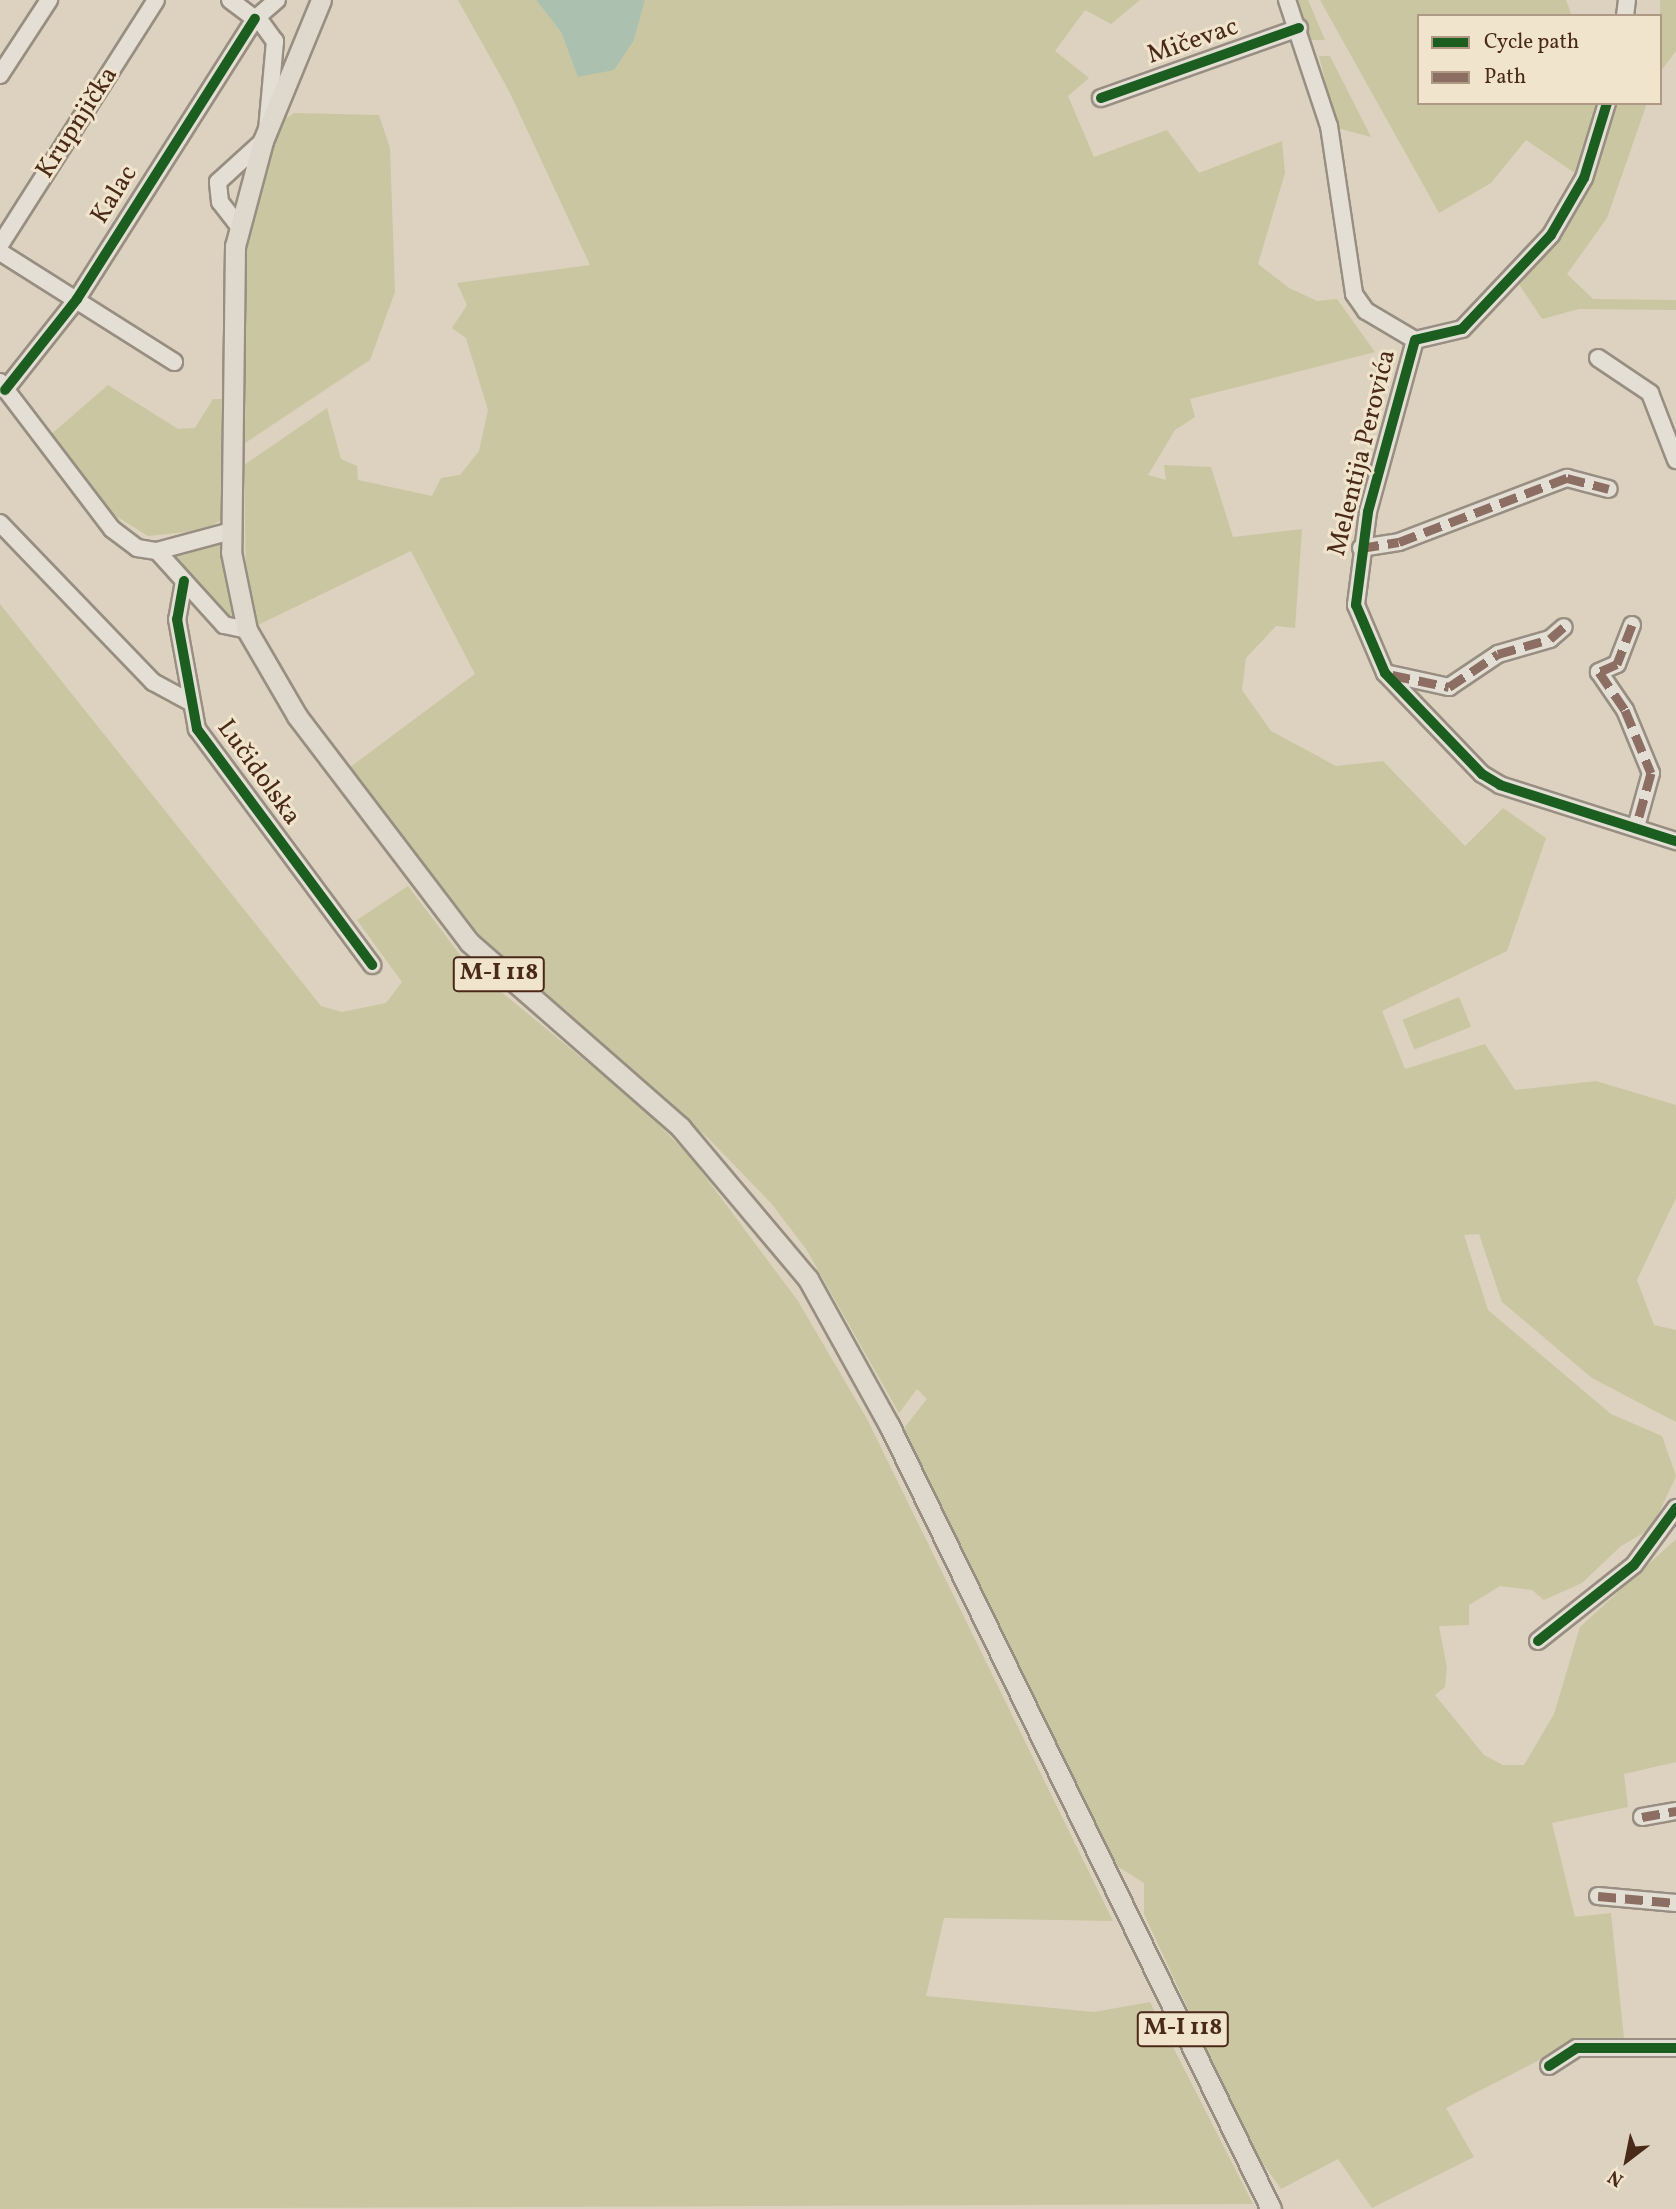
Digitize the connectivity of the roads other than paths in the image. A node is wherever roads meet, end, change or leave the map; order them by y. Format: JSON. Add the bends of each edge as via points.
{"nodes":[{"id":1,"x":49,"y":0,"type":"edge"},
{"id":2,"x":156,"y":0,"type":"edge"},
{"id":3,"x":230,"y":0,"type":"edge"},
{"id":4,"x":277,"y":0,"type":"edge"},
{"id":5,"x":321,"y":0,"type":"edge"},
{"id":6,"x":1287,"y":0,"type":"edge"},
{"id":7,"x":257,"y":18,"type":"junction"},
{"id":8,"x":1299,"y":28,"type":"junction"},
{"id":9,"x":0,"y":75,"type":"edge"},
{"id":10,"x":1101,"y":98,"type":"dead end"},
{"id":11,"x":1606,"y":105,"type":"edge"},
{"id":12,"x":265,"y":136,"type":"junction"},
{"id":13,"x":238,"y":225,"type":"junction"},
{"id":14,"x":0,"y":245,"type":"edge"},
{"id":15,"x":0,"y":252,"type":"edge"},
{"id":16,"x":77,"y":299,"type":"junction"},
{"id":17,"x":1415,"y":340,"type":"junction"},
{"id":18,"x":1598,"y":358,"type":"dead end"},
{"id":19,"x":174,"y":362,"type":"dead end"},
{"id":20,"x":3,"y":386,"type":"edge"},
{"id":21,"x":1676,"y":460,"type":"edge"},
{"id":22,"x":1609,"y":489,"type":"dead end"},
{"id":23,"x":0,"y":523,"type":"edge"},
{"id":24,"x":231,"y":531,"type":"junction"},
{"id":25,"x":1361,"y":548,"type":"junction"},
{"id":26,"x":157,"y":551,"type":"junction"},
{"id":27,"x":184,"y":581,"type":"junction"},
{"id":28,"x":1632,"y":625,"type":"dead end"},
{"id":29,"x":1564,"y":627,"type":"dead end"},
{"id":30,"x":247,"y":629,"type":"junction"},
{"id":31,"x":1385,"y":673,"type":"junction"},
{"id":32,"x":190,"y":702,"type":"junction"},
{"id":33,"x":1636,"y":827,"type":"junction"},
{"id":34,"x":1676,"y":841,"type":"edge"},
{"id":35,"x":372,"y":965,"type":"dead end"},
{"id":36,"x":1676,"y":1508,"type":"edge"},
{"id":37,"x":1538,"y":1641,"type":"dead end"},
{"id":38,"x":1676,"y":1811,"type":"edge"},
{"id":39,"x":1642,"y":1817,"type":"dead end"},
{"id":40,"x":1598,"y":1896,"type":"dead end"},
{"id":41,"x":1676,"y":1903,"type":"edge"},
{"id":42,"x":1676,"y":2048,"type":"edge"},
{"id":43,"x":1549,"y":2066,"type":"dead end"},
{"id":44,"x":1270,"y":2209,"type":"edge"}],
"edges":[{"from":1,"to":9,"type":"street"},
{"from":2,"to":14,"type":"street","name":"Krupnjička"},
{"from":3,"to":7,"type":"street"},
{"from":4,"to":7,"type":"street","name":"Kalac"},
{"from":5,"to":12,"type":"main road","number":"M-I 118"},
{"from":6,"to":8,"type":"street"},
{"from":7,"to":12,"type":"street","via":[[275,41]]},
{"from":7,"to":16,"type":"street","name":"Kalac"},
{"from":8,"to":10,"type":"street","name":"Mičevac"},
{"from":8,"to":17,"type":"street","via":[[1331,137],[1354,294],[1366,311]]},
{"from":11,"to":17,"type":"street","name":"Melentija Perovića","via":[[1584,178],[1551,235],[1462,329]]},
{"from":12,"to":13,"type":"main road","number":"M-I 118"},
{"from":12,"to":13,"type":"street","via":[[218,181],[220,202]]},
{"from":13,"to":24,"type":"main road","number":"M-I 118"},
{"from":15,"to":16,"type":"street"},
{"from":16,"to":19,"type":"street"},
{"from":16,"to":20,"type":"street","name":"Kalac"},
{"from":17,"to":25,"type":"street","name":"Melentija Perovića"},
{"from":18,"to":21,"type":"street","via":[[1650,393]]},
{"from":20,"to":26,"type":"street","via":[[105,523],[137,548]]},
{"from":22,"to":25,"type":"street","name":"Melentija Perovića","via":[[1592,480],[1567,478],[1399,542]]},
{"from":23,"to":32,"type":"street","name":"Lučidolska","via":[[153,682]]},
{"from":24,"to":26,"type":"street"},
{"from":24,"to":30,"type":"main road","number":"M-I 118"},
{"from":25,"to":31,"type":"street","name":"Melentija Perovića","via":[[1356,605]]},
{"from":26,"to":27,"type":"street"},
{"from":27,"to":30,"type":"street","via":[[224,625]]},
{"from":27,"to":32,"type":"street","name":"Lučidolska","via":[[177,619]]},
{"from":28,"to":33,"type":"street","via":[[1617,664],[1599,672],[1625,710],[1651,772]]},
{"from":29,"to":31,"type":"street","via":[[1550,639],[1498,654],[1449,687]]},
{"from":30,"to":44,"type":"main road","number":"M-I 118","via":[[297,716],[469,942],[680,1127],[808,1279],[890,1425]]},
{"from":31,"to":33,"type":"street","name":"Melentija Perovića","via":[[1458,756],[1500,785]]},
{"from":32,"to":35,"type":"street","name":"Lučidolska","via":[[197,729],[221,767]]},
{"from":33,"to":34,"type":"street","name":"Melentija Perovića"},
{"from":36,"to":37,"type":"street","via":[[1634,1565]]},
{"from":38,"to":39,"type":"street"},
{"from":40,"to":41,"type":"street"},
{"from":42,"to":43,"type":"street","via":[[1577,2048]]}]}
